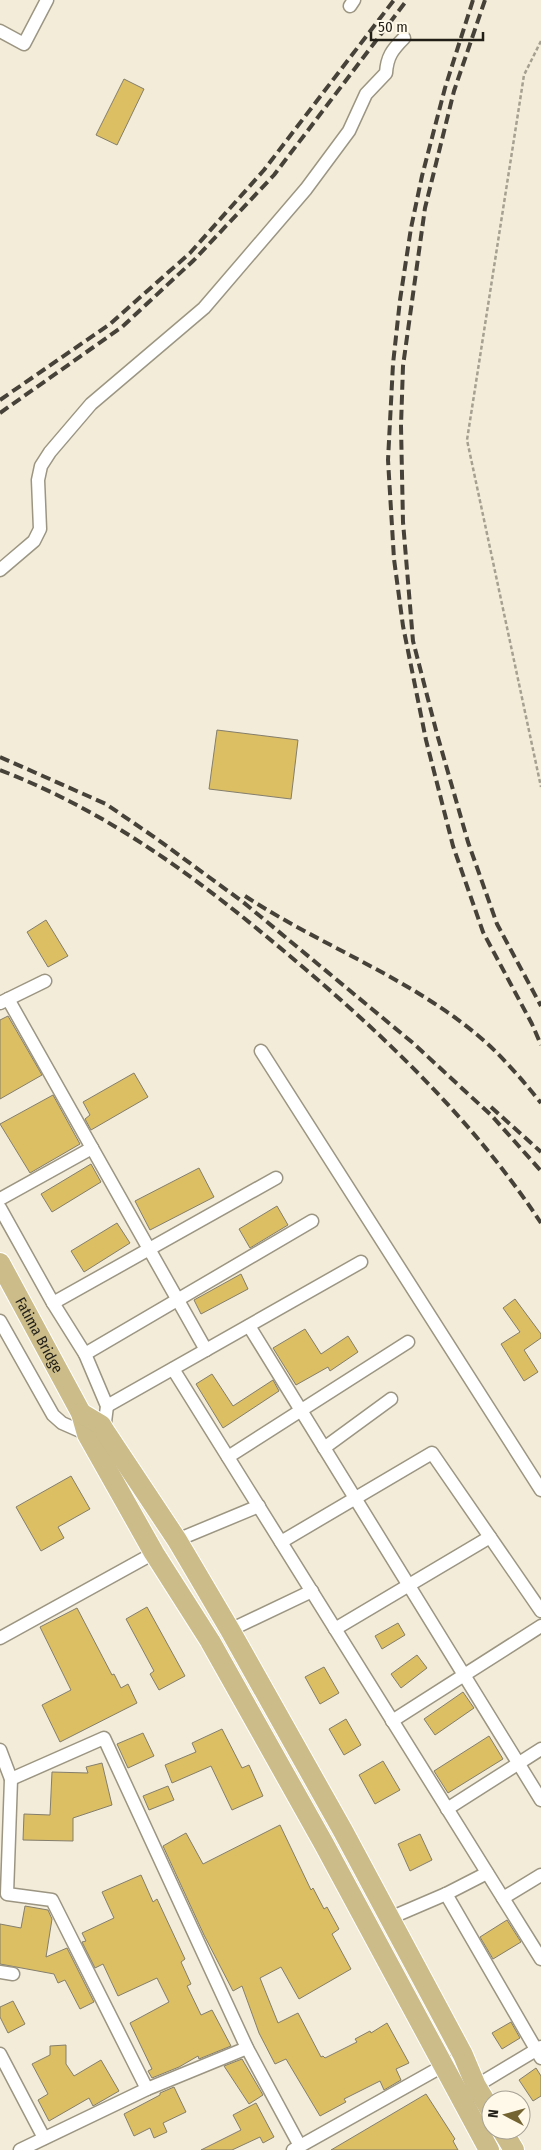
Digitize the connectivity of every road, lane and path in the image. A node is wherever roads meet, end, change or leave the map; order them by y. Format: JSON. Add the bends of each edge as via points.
{"nodes":[{"id":1,"x":47,"y":0,"type":"edge"},
{"id":2,"x":0,"y":31,"type":"edge"},
{"id":3,"x":404,"y":38,"type":"dead end"},
{"id":4,"x":541,"y":41,"type":"edge"},
{"id":5,"x":0,"y":570,"type":"edge"},
{"id":6,"x":541,"y":787,"type":"edge"},
{"id":7,"x":45,"y":981,"type":"dead end"},
{"id":8,"x":4,"y":1001,"type":"edge"},
{"id":9,"x":260,"y":1051,"type":"dead end"},
{"id":10,"x":92,"y":1148,"type":"junction"},
{"id":11,"x":276,"y":1178,"type":"dead end"},
{"id":12,"x":0,"y":1200,"type":"edge"},
{"id":13,"x":0,"y":1208,"type":"edge"},
{"id":14,"x":312,"y":1221,"type":"dead end"},
{"id":15,"x":148,"y":1249,"type":"junction"},
{"id":16,"x":361,"y":1262,"type":"dead end"},
{"id":17,"x":0,"y":1263,"type":"edge"},
{"id":18,"x":177,"y":1300,"type":"junction"},
{"id":19,"x":53,"y":1303,"type":"junction"},
{"id":20,"x":0,"y":1321,"type":"edge"},
{"id":21,"x":249,"y":1326,"type":"junction"},
{"id":22,"x":408,"y":1342,"type":"dead end"},
{"id":23,"x":206,"y":1350,"type":"junction"},
{"id":24,"x":85,"y":1354,"type":"junction"},
{"id":25,"x":173,"y":1369,"type":"junction"},
{"id":26,"x":391,"y":1399,"type":"dead end"},
{"id":27,"x":107,"y":1406,"type":"junction"},
{"id":28,"x":301,"y":1411,"type":"junction"},
{"id":29,"x":96,"y":1432,"type":"junction"},
{"id":30,"x":324,"y":1448,"type":"junction"},
{"id":31,"x":228,"y":1457,"type":"junction"},
{"id":32,"x":541,"y":1490,"type":"edge"},
{"id":33,"x":355,"y":1499,"type":"junction"},
{"id":34,"x":258,"y":1506,"type":"junction"},
{"id":35,"x":490,"y":1537,"type":"junction"},
{"id":36,"x":177,"y":1540,"type":"junction"},
{"id":37,"x":281,"y":1542,"type":"junction"},
{"id":38,"x":154,"y":1553,"type":"junction"},
{"id":39,"x":408,"y":1585,"type":"junction"},
{"id":40,"x":312,"y":1591,"type":"junction"},
{"id":41,"x":541,"y":1611,"type":"edge"},
{"id":42,"x":541,"y":1626,"type":"edge"},
{"id":43,"x":335,"y":1629,"type":"junction"},
{"id":44,"x":230,"y":1630,"type":"junction"},
{"id":45,"x":0,"y":1638,"type":"edge"},
{"id":46,"x":464,"y":1675,"type":"junction"},
{"id":47,"x":392,"y":1721,"type":"junction"},
{"id":48,"x":541,"y":1749,"type":"edge"},
{"id":49,"x":0,"y":1750,"type":"edge"},
{"id":50,"x":518,"y":1763,"type":"junction"},
{"id":51,"x":11,"y":1779,"type":"junction"},
{"id":52,"x":541,"y":1800,"type":"edge"},
{"id":53,"x":447,"y":1808,"type":"junction"},
{"id":54,"x":487,"y":1873,"type":"junction"},
{"id":55,"x":541,"y":1875,"type":"edge"},
{"id":56,"x":3,"y":1893,"type":"edge"},
{"id":57,"x":446,"y":1894,"type":"junction"},
{"id":58,"x":503,"y":1898,"type":"junction"},
{"id":59,"x":390,"y":1918,"type":"junction"},
{"id":60,"x":541,"y":1959,"type":"edge"},
{"id":61,"x":0,"y":1972,"type":"edge"},
{"id":62,"x":13,"y":1974,"type":"dead end"},
{"id":63,"x":247,"y":2048,"type":"junction"},
{"id":64,"x":540,"y":2052,"type":"edge"},
{"id":65,"x":0,"y":2054,"type":"edge"},
{"id":66,"x":463,"y":2054,"type":"junction"},
{"id":67,"x":443,"y":2066,"type":"junction"},
{"id":68,"x":476,"y":2086,"type":"junction"},
{"id":69,"x":147,"y":2089,"type":"junction"},
{"id":70,"x":481,"y":2094,"type":"edge"},
{"id":71,"x":44,"y":2138,"type":"junction"},
{"id":72,"x":297,"y":2148,"type":"edge"},
{"id":73,"x":20,"y":2150,"type":"edge"},
{"id":74,"x":489,"y":2150,"type":"edge"}],
"edges":[{"from":1,"to":2,"type":"street","via":[[24,44]]},
{"from":3,"to":5,"type":"street","via":[[390,52],[386,73],[366,94],[349,131],[306,189],[204,308],[90,404],[50,452],[41,466],[38,480],[40,529],[34,541]]},
{"from":4,"to":6,"type":"path","via":[[524,75],[468,440]]},
{"from":7,"to":8,"type":"street"},
{"from":8,"to":10,"type":"street"},
{"from":9,"to":32,"type":"street"},
{"from":10,"to":12,"type":"street"},
{"from":10,"to":15,"type":"street"},
{"from":11,"to":15,"type":"street"},
{"from":13,"to":19,"type":"street"},
{"from":14,"to":18,"type":"street"},
{"from":15,"to":18,"type":"street"},
{"from":15,"to":19,"type":"street"},
{"from":16,"to":21,"type":"street"},
{"from":17,"to":29,"type":"main road","name":"Fatima Bridge","via":[[80,1411]]},
{"from":18,"to":23,"type":"street"},
{"from":18,"to":24,"type":"street"},
{"from":19,"to":24,"type":"street"},
{"from":20,"to":29,"type":"street","via":[[52,1415],[62,1423]]},
{"from":21,"to":23,"type":"street"},
{"from":21,"to":28,"type":"street"},
{"from":22,"to":28,"type":"street"},
{"from":23,"to":25,"type":"street"},
{"from":24,"to":27,"type":"street"},
{"from":25,"to":27,"type":"street"},
{"from":25,"to":31,"type":"street"},
{"from":26,"to":30,"type":"street"},
{"from":27,"to":29,"type":"street"},
{"from":28,"to":30,"type":"street"},
{"from":28,"to":31,"type":"street"},
{"from":29,"to":36,"type":"main road"},
{"from":29,"to":38,"type":"main road"},
{"from":30,"to":33,"type":"street"},
{"from":31,"to":34,"type":"street"},
{"from":33,"to":35,"type":"street","via":[[432,1452]]},
{"from":33,"to":37,"type":"street"},
{"from":33,"to":39,"type":"street"},
{"from":34,"to":36,"type":"street"},
{"from":34,"to":37,"type":"street"},
{"from":35,"to":39,"type":"street"},
{"from":35,"to":41,"type":"street"},
{"from":36,"to":44,"type":"main road"},
{"from":37,"to":40,"type":"street"},
{"from":38,"to":45,"type":"street"},
{"from":38,"to":67,"type":"main road","via":[[210,1641]]},
{"from":39,"to":43,"type":"street"},
{"from":39,"to":46,"type":"street"},
{"from":40,"to":43,"type":"street"},
{"from":40,"to":44,"type":"street"},
{"from":42,"to":46,"type":"street"},
{"from":43,"to":47,"type":"street"},
{"from":44,"to":59,"type":"main road"},
{"from":46,"to":47,"type":"street"},
{"from":46,"to":50,"type":"street"},
{"from":47,"to":53,"type":"street"},
{"from":48,"to":50,"type":"street"},
{"from":49,"to":51,"type":"street"},
{"from":50,"to":52,"type":"street"},
{"from":50,"to":53,"type":"street"},
{"from":51,"to":56,"type":"street"},
{"from":51,"to":63,"type":"street","via":[[104,1738]]},
{"from":53,"to":54,"type":"street"},
{"from":54,"to":57,"type":"street"},
{"from":54,"to":58,"type":"street"},
{"from":55,"to":58,"type":"street"},
{"from":56,"to":69,"type":"street","via":[[52,1900]]},
{"from":57,"to":59,"type":"street"},
{"from":57,"to":64,"type":"street"},
{"from":58,"to":60,"type":"street"},
{"from":59,"to":66,"type":"main road"},
{"from":61,"to":62,"type":"street"},
{"from":63,"to":69,"type":"street"},
{"from":63,"to":72,"type":"street"},
{"from":64,"to":68,"type":"street"},
{"from":65,"to":71,"type":"street"},
{"from":66,"to":67,"type":"street"},
{"from":66,"to":68,"type":"main road"},
{"from":67,"to":72,"type":"street"},
{"from":67,"to":74,"type":"main road"},
{"from":68,"to":70,"type":"main road"},
{"from":69,"to":71,"type":"street"},
{"from":71,"to":73,"type":"street"}]}
